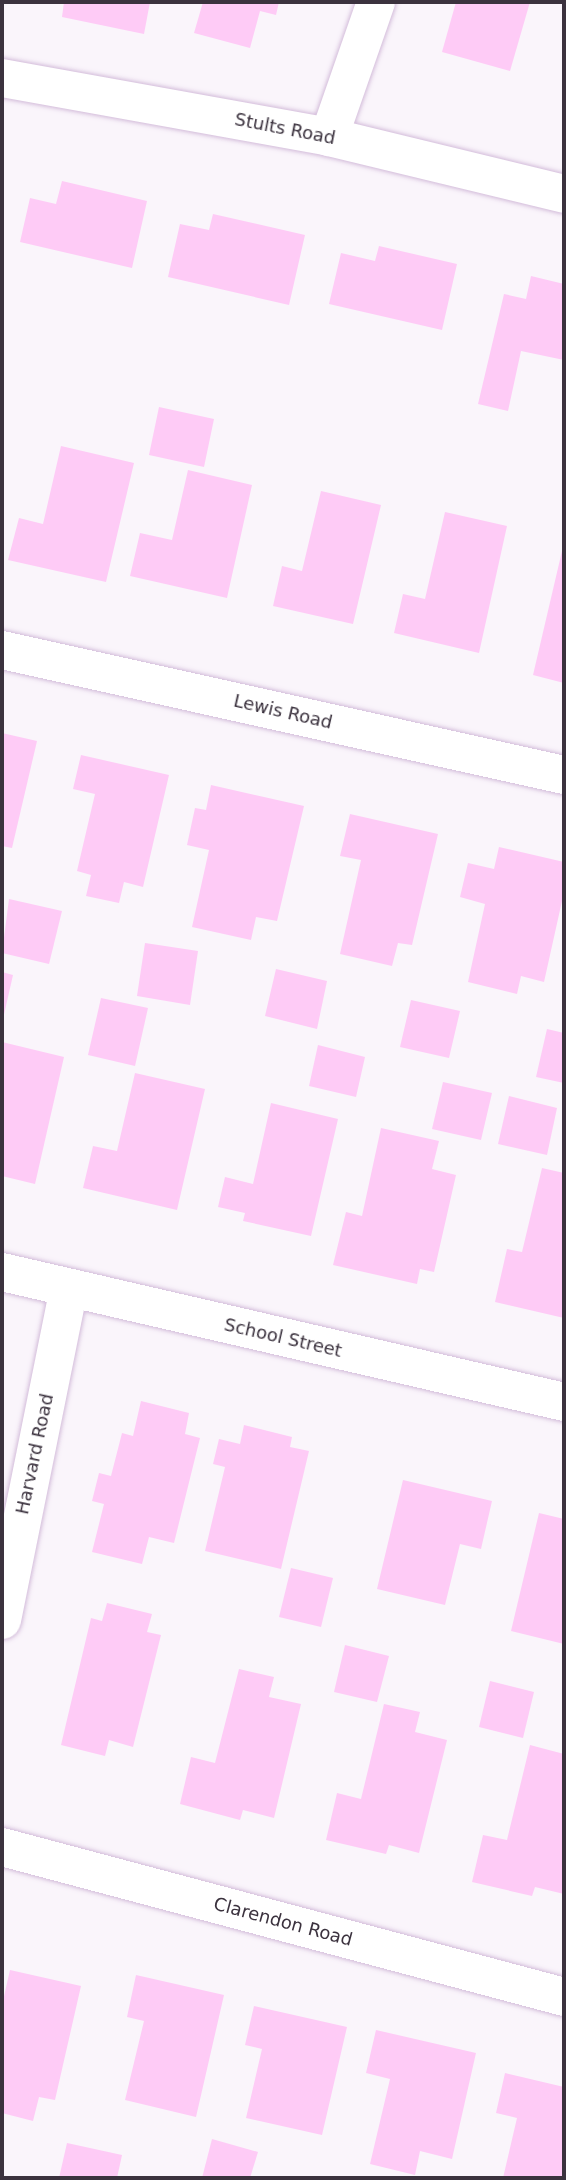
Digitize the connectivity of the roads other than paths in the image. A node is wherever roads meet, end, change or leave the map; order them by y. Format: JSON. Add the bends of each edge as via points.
{"nodes":[{"id":1,"x":376,"y":2,"type":"edge"},
{"id":2,"x":2,"y":78,"type":"edge"},
{"id":3,"x":329,"y":137,"type":"junction"},
{"id":4,"x":564,"y":194,"type":"edge"},
{"id":5,"x":2,"y":650,"type":"edge"},
{"id":6,"x":564,"y":775,"type":"edge"},
{"id":7,"x":2,"y":1272,"type":"edge"},
{"id":8,"x":69,"y":1289,"type":"junction"},
{"id":9,"x":564,"y":1402,"type":"edge"},
{"id":10,"x":2,"y":1619,"type":"edge"},
{"id":11,"x":2,"y":1847,"type":"edge"},
{"id":12,"x":564,"y":1997,"type":"edge"}],
"edges":[{"from":1,"to":3,"type":"street"},
{"from":2,"to":3,"type":"street","name":"Stults Road"},
{"from":3,"to":4,"type":"street","name":"Stults Road"},
{"from":5,"to":6,"type":"street","name":"Lewis Road"},
{"from":7,"to":8,"type":"street","name":"School Street"},
{"from":8,"to":9,"type":"street","name":"School Street"},
{"from":8,"to":10,"type":"street","name":"Harvard Road"},
{"from":11,"to":12,"type":"street","name":"Clarendon Road"}]}
